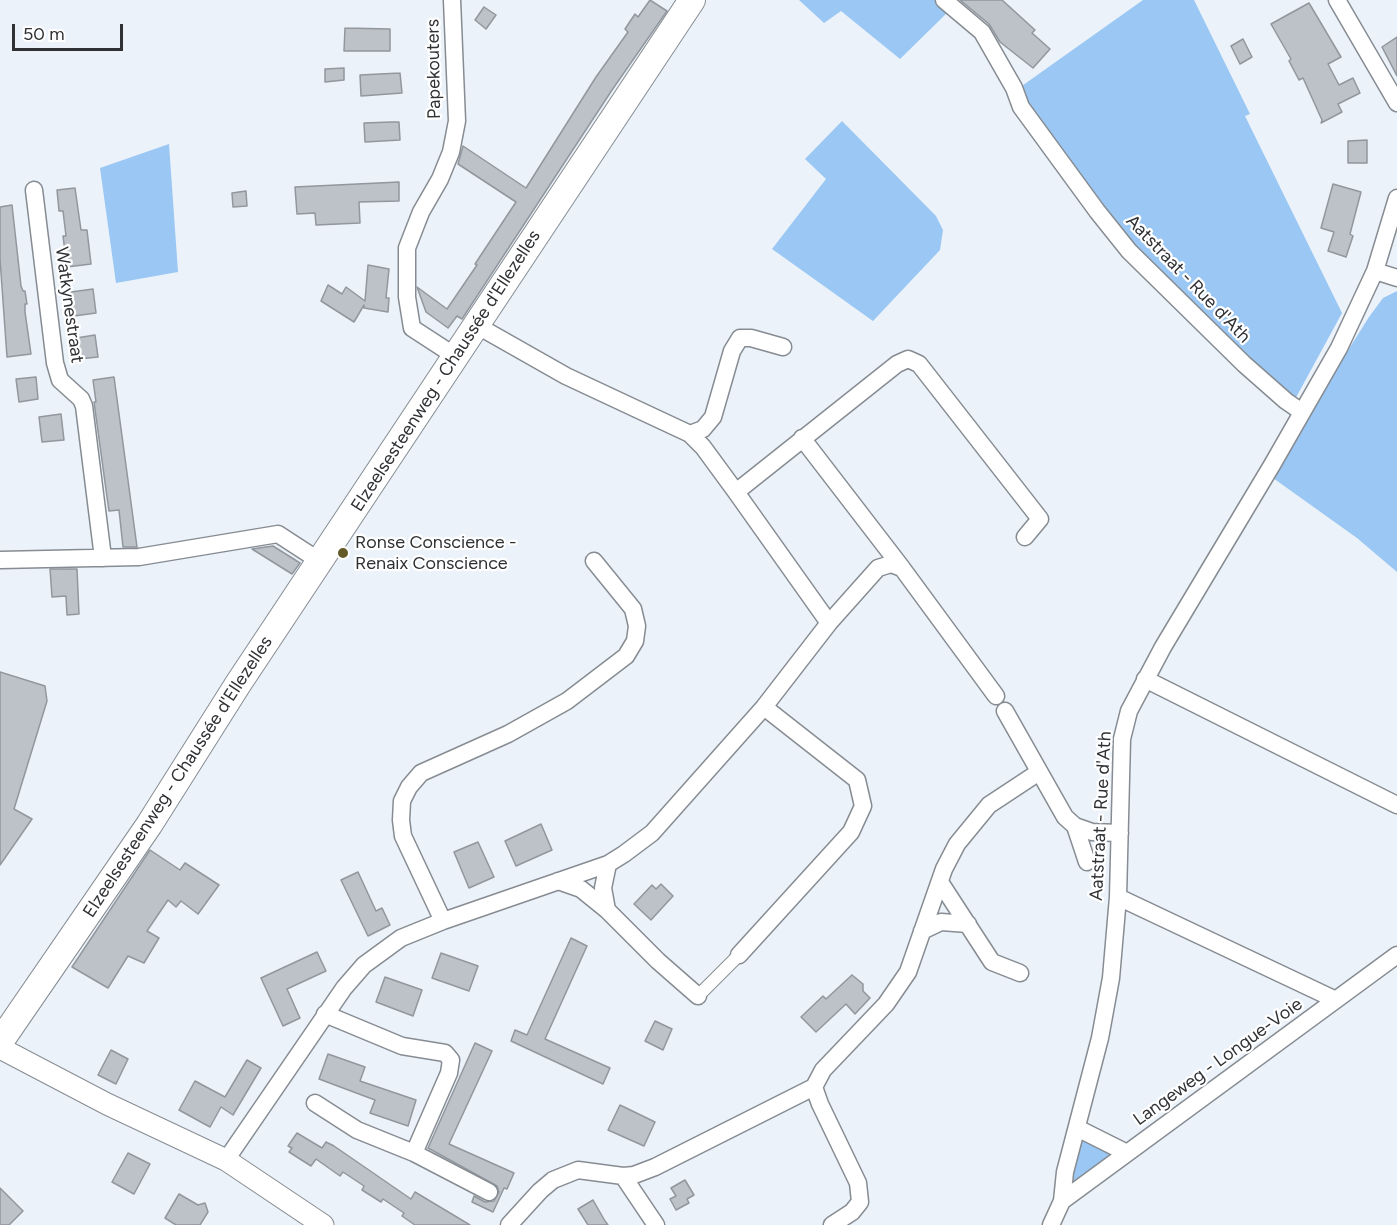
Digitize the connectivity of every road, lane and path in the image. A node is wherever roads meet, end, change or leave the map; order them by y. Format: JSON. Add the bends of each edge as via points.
{"nodes":[{"id":1,"x":452,"y":0,"type":"edge"},
{"id":2,"x":692,"y":0,"type":"edge"},
{"id":3,"x":944,"y":0,"type":"edge"},
{"id":4,"x":1337,"y":0,"type":"edge"},
{"id":5,"x":1395,"y":96,"type":"edge"},
{"id":6,"x":34,"y":190,"type":"dead end"},
{"id":7,"x":1397,"y":198,"type":"edge"},
{"id":8,"x":1375,"y":271,"type":"junction"},
{"id":9,"x":1397,"y":278,"type":"edge"},
{"id":10,"x":476,"y":325,"type":"junction"},
{"id":11,"x":783,"y":347,"type":"dead end"},
{"id":12,"x":455,"y":356,"type":"junction"},
{"id":13,"x":1302,"y":412,"type":"junction"},
{"id":14,"x":690,"y":434,"type":"junction"},
{"id":15,"x":802,"y":438,"type":"junction"},
{"id":16,"x":736,"y":492,"type":"junction"},
{"id":17,"x":1024,"y":537,"type":"dead end"},
{"id":18,"x":103,"y":558,"type":"junction"},
{"id":19,"x":0,"y":560,"type":"edge"},
{"id":20,"x":594,"y":561,"type":"dead end"},
{"id":21,"x":321,"y":562,"type":"junction"},
{"id":22,"x":902,"y":568,"type":"junction"},
{"id":23,"x":829,"y":623,"type":"junction"},
{"id":24,"x":1145,"y":679,"type":"junction"},
{"id":25,"x":764,"y":708,"type":"junction"},
{"id":26,"x":1039,"y":772,"type":"junction"},
{"id":27,"x":1397,"y":805,"type":"edge"},
{"id":28,"x":1075,"y":826,"type":"junction"},
{"id":29,"x":1120,"y":833,"type":"junction"},
{"id":30,"x":1087,"y":862,"type":"dead end"},
{"id":31,"x":608,"y":864,"type":"junction"},
{"id":32,"x":558,"y":881,"type":"junction"},
{"id":33,"x":940,"y":882,"type":"junction"},
{"id":34,"x":1118,"y":897,"type":"junction"},
{"id":35,"x":607,"y":909,"type":"junction"},
{"id":36,"x":442,"y":921,"type":"junction"},
{"id":37,"x":968,"y":924,"type":"junction"},
{"id":38,"x":922,"y":931,"type":"junction"},
{"id":39,"x":739,"y":955,"type":"joint"},
{"id":40,"x":1397,"y":955,"type":"edge"},
{"id":41,"x":1020,"y":973,"type":"dead end"},
{"id":42,"x":698,"y":996,"type":"joint"},
{"id":43,"x":1336,"y":1000,"type":"junction"},
{"id":44,"x":325,"y":1014,"type":"junction"},
{"id":45,"x":0,"y":1042,"type":"edge"},
{"id":46,"x":0,"y":1048,"type":"edge"},
{"id":47,"x":814,"y":1087,"type":"junction"},
{"id":48,"x":315,"y":1103,"type":"dead end"},
{"id":49,"x":1077,"y":1128,"type":"junction"},
{"id":50,"x":414,"y":1153,"type":"junction"},
{"id":51,"x":1126,"y":1153,"type":"junction"},
{"id":52,"x":226,"y":1160,"type":"junction"},
{"id":53,"x":623,"y":1176,"type":"junction"},
{"id":54,"x":489,"y":1192,"type":"dead end"},
{"id":55,"x":1062,"y":1201,"type":"junction"},
{"id":56,"x":323,"y":1225,"type":"edge"},
{"id":57,"x":509,"y":1225,"type":"edge"},
{"id":58,"x":656,"y":1225,"type":"edge"},
{"id":59,"x":832,"y":1225,"type":"edge"},
{"id":60,"x":1051,"y":1225,"type":"edge"}],
"edges":[{"from":1,"to":12,"type":"street","name":"Papekouters","via":[[457,121],[451,152],[406,248],[412,328]]},
{"from":2,"to":10,"type":"main road","name":"Elzeelsesteenweg - Chaussée d'Ellezelles"},
{"from":3,"to":13,"type":"street","name":"Aatstraat - Rue d'Ath","via":[[982,32],[1016,95],[1097,212],[1129,251],[1244,364]]},
{"from":4,"to":5,"type":"street"},
{"from":6,"to":18,"type":"street","name":"Watkynestraat","via":[[55,363],[60,380],[84,406]]},
{"from":7,"to":8,"type":"street","name":"Aatstraat - Rue d'Ath"},
{"from":8,"to":9,"type":"street"},
{"from":8,"to":13,"type":"street","name":"Aatstraat - Rue d'Ath","via":[[1339,348]]},
{"from":10,"to":12,"type":"main road","name":"Elzeelsesteenweg - Chaussée d'Ellezelles"},
{"from":10,"to":14,"type":"street","via":[[566,376]]},
{"from":11,"to":14,"type":"street","via":[[740,338],[732,351],[712,417],[703,429]]},
{"from":12,"to":21,"type":"main road","name":"Elzeelsesteenweg - Chaussée d'Ellezelles"},
{"from":13,"to":24,"type":"street","name":"Aatstraat - Rue d'Ath"},
{"from":14,"to":16,"type":"street"},
{"from":15,"to":16,"type":"street"},
{"from":15,"to":17,"type":"street","via":[[908,358],[919,364],[1040,519]]},
{"from":15,"to":22,"type":"street"},
{"from":16,"to":23,"type":"street"},
{"from":18,"to":19,"type":"street"},
{"from":18,"to":21,"type":"street","via":[[139,557],[278,534]]},
{"from":20,"to":36,"type":"street","via":[[633,609],[635,641],[626,656],[557,706],[508,734],[422,773],[402,801],[403,836]]},
{"from":21,"to":45,"type":"main road","name":"Elzeelsesteenweg - Chaussée d'Ellezelles","via":[[149,825]]},
{"from":22,"to":23,"type":"street","via":[[891,564],[878,568]]},
{"from":22,"to":26,"type":"street","via":[[1000,704]]},
{"from":23,"to":25,"type":"street"},
{"from":24,"to":27,"type":"street"},
{"from":24,"to":29,"type":"street","name":"Aatstraat - Rue d'Ath","via":[[1129,711],[1122,739]]},
{"from":25,"to":31,"type":"street","via":[[652,833]]},
{"from":25,"to":39,"type":"street","via":[[857,780],[863,806],[850,832]]},
{"from":26,"to":28,"type":"street","via":[[1058,806]]},
{"from":26,"to":33,"type":"street","via":[[989,805],[957,844]]},
{"from":28,"to":29,"type":"street","via":[[1092,832]]},
{"from":28,"to":30,"type":"street"},
{"from":29,"to":34,"type":"street","name":"Aatstraat - Rue d'Ath"},
{"from":31,"to":32,"type":"street"},
{"from":31,"to":35,"type":"street","via":[[603,888]]},
{"from":32,"to":35,"type":"street","via":[[581,890]]},
{"from":32,"to":36,"type":"street"},
{"from":33,"to":37,"type":"street"},
{"from":33,"to":38,"type":"street"},
{"from":34,"to":43,"type":"street"},
{"from":34,"to":49,"type":"street","name":"Aatstraat - Rue d'Ath","via":[[1111,978]]},
{"from":35,"to":42,"type":"street"},
{"from":36,"to":44,"type":"street","via":[[401,938],[364,965]]},
{"from":37,"to":38,"type":"street","via":[[941,922]]},
{"from":37,"to":41,"type":"street","via":[[992,962]]},
{"from":38,"to":47,"type":"street","via":[[908,972],[892,996],[824,1070]]},
{"from":39,"to":42,"type":"street"},
{"from":40,"to":43,"type":"street","name":"Langeweg - Longue-Voie"},
{"from":43,"to":51,"type":"street","name":"Langeweg - Longue-Voie"},
{"from":44,"to":50,"type":"street","via":[[402,1046],[446,1053],[451,1060]]},
{"from":44,"to":52,"type":"street"},
{"from":46,"to":52,"type":"street"},
{"from":47,"to":53,"type":"street","via":[[655,1167]]},
{"from":47,"to":59,"type":"street","via":[[858,1183],[860,1202]]},
{"from":48,"to":50,"type":"street","via":[[357,1130]]},
{"from":49,"to":51,"type":"street"},
{"from":49,"to":55,"type":"street","name":"Aatstraat - Rue d'Ath"},
{"from":50,"to":54,"type":"street"},
{"from":51,"to":55,"type":"street","name":"Langeweg - Longue-Voie"},
{"from":52,"to":56,"type":"street"},
{"from":53,"to":57,"type":"street","via":[[578,1170],[553,1180]]},
{"from":53,"to":58,"type":"street"},
{"from":55,"to":60,"type":"street","name":"Aatstraat - Rue d'Ath"}]}
